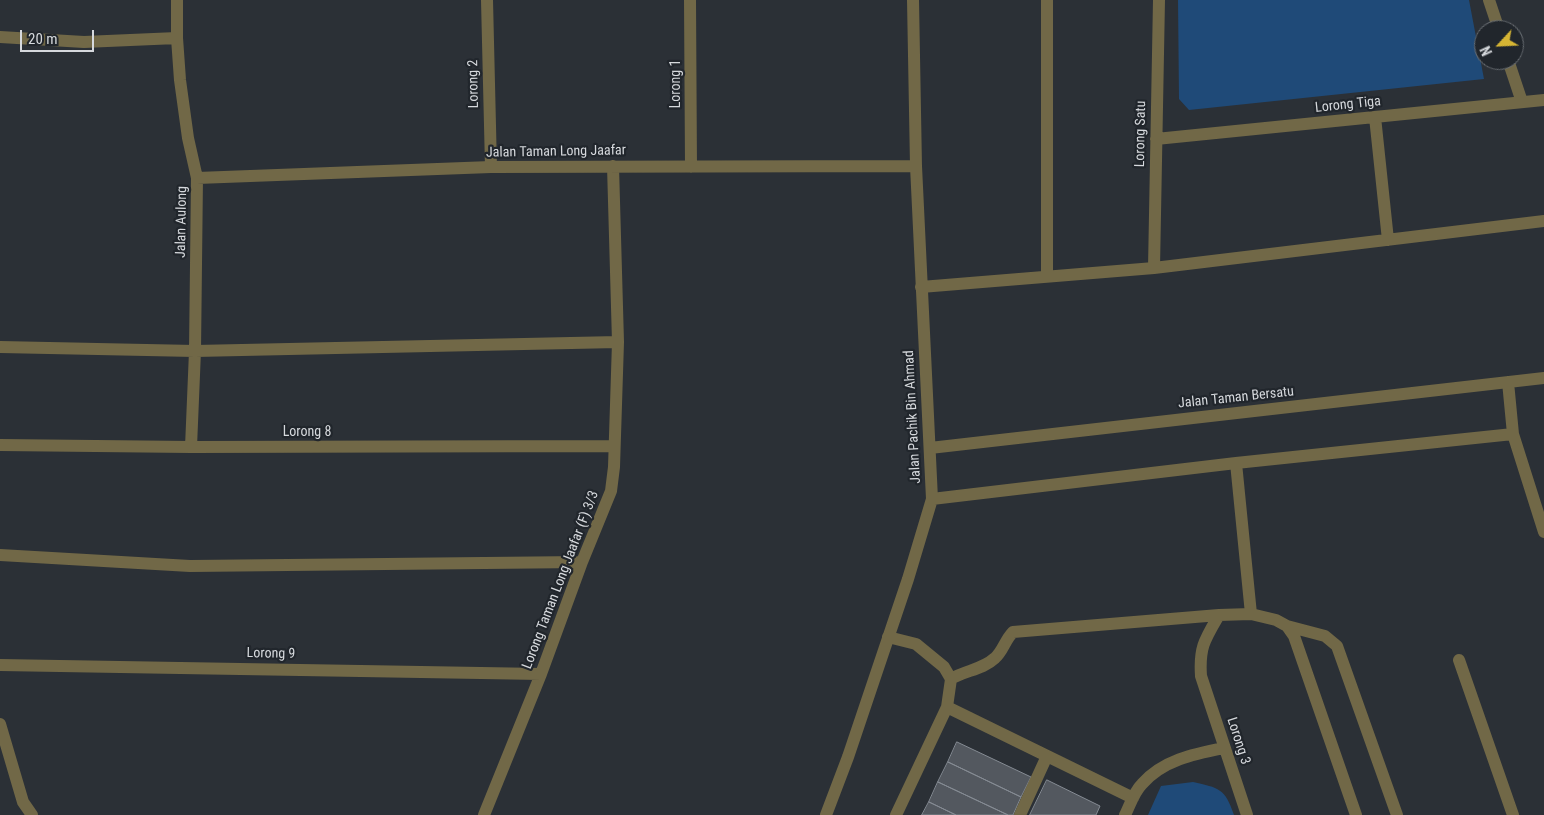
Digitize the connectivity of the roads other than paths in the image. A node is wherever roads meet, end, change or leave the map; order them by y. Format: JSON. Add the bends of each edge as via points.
{"nodes":[{"id":1,"x":177,"y":0,"type":"edge"},
{"id":2,"x":487,"y":0,"type":"edge"},
{"id":3,"x":690,"y":0,"type":"edge"},
{"id":4,"x":913,"y":0,"type":"edge"},
{"id":5,"x":1047,"y":0,"type":"edge"},
{"id":6,"x":1159,"y":0,"type":"edge"},
{"id":7,"x":1489,"y":0,"type":"edge"},
{"id":8,"x":1496,"y":20,"type":"edge"},
{"id":9,"x":0,"y":38,"type":"edge"},
{"id":10,"x":177,"y":38,"type":"junction"},
{"id":11,"x":1511,"y":70,"type":"edge"},
{"id":12,"x":1544,"y":100,"type":"edge"},
{"id":13,"x":1522,"y":102,"type":"junction"},
{"id":14,"x":1375,"y":117,"type":"junction"},
{"id":15,"x":1156,"y":140,"type":"junction"},
{"id":16,"x":613,"y":166,"type":"junction"},
{"id":17,"x":916,"y":166,"type":"junction"},
{"id":18,"x":492,"y":167,"type":"junction"},
{"id":19,"x":691,"y":167,"type":"junction"},
{"id":20,"x":197,"y":178,"type":"junction"},
{"id":21,"x":1544,"y":221,"type":"edge"},
{"id":22,"x":1388,"y":240,"type":"junction"},
{"id":23,"x":1154,"y":268,"type":"junction"},
{"id":24,"x":1047,"y":276,"type":"junction"},
{"id":25,"x":921,"y":287,"type":"junction"},
{"id":26,"x":618,"y":342,"type":"junction"},
{"id":27,"x":0,"y":347,"type":"edge"},
{"id":28,"x":195,"y":351,"type":"junction"},
{"id":29,"x":1544,"y":378,"type":"edge"},
{"id":30,"x":1508,"y":382,"type":"junction"},
{"id":31,"x":1513,"y":434,"type":"junction"},
{"id":32,"x":0,"y":445,"type":"edge"},
{"id":33,"x":614,"y":446,"type":"junction"},
{"id":34,"x":191,"y":447,"type":"junction"},
{"id":35,"x":930,"y":448,"type":"junction"},
{"id":36,"x":1236,"y":463,"type":"junction"},
{"id":37,"x":932,"y":499,"type":"junction"},
{"id":38,"x":1544,"y":532,"type":"edge"},
{"id":39,"x":0,"y":555,"type":"edge"},
{"id":40,"x":582,"y":562,"type":"junction"},
{"id":41,"x":1251,"y":614,"type":"junction"},
{"id":42,"x":1219,"y":615,"type":"junction"},
{"id":43,"x":1287,"y":626,"type":"junction"},
{"id":44,"x":888,"y":637,"type":"junction"},
{"id":45,"x":1459,"y":660,"type":"dead end"},
{"id":46,"x":0,"y":665,"type":"edge"},
{"id":47,"x":541,"y":674,"type":"junction"},
{"id":48,"x":951,"y":679,"type":"junction"},
{"id":49,"x":947,"y":707,"type":"junction"},
{"id":50,"x":0,"y":724,"type":"edge"},
{"id":51,"x":1224,"y":748,"type":"junction"},
{"id":52,"x":1047,"y":756,"type":"junction"},
{"id":53,"x":1133,"y":798,"type":"junction"},
{"id":54,"x":32,"y":815,"type":"edge"},
{"id":55,"x":484,"y":815,"type":"edge"},
{"id":56,"x":826,"y":815,"type":"edge"},
{"id":57,"x":896,"y":815,"type":"edge"},
{"id":58,"x":1020,"y":815,"type":"edge"},
{"id":59,"x":1125,"y":815,"type":"edge"},
{"id":60,"x":1247,"y":815,"type":"edge"},
{"id":61,"x":1356,"y":815,"type":"edge"},
{"id":62,"x":1397,"y":815,"type":"edge"},
{"id":63,"x":1514,"y":815,"type":"edge"}],
"edges":[{"from":1,"to":10,"type":"street","name":"Jalan Aulong"},
{"from":2,"to":18,"type":"street","name":"Lorong 2"},
{"from":3,"to":19,"type":"street","name":"Lorong 1"},
{"from":4,"to":17,"type":"street","name":"Jalan Pachik Bin Ahmad"},
{"from":5,"to":24,"type":"street"},
{"from":6,"to":15,"type":"street","name":"Lorong Satu"},
{"from":7,"to":8,"type":"street"},
{"from":9,"to":10,"type":"street","via":[[84,42]]},
{"from":10,"to":20,"type":"street","name":"Jalan Aulong","via":[[188,138]]},
{"from":11,"to":13,"type":"street"},
{"from":12,"to":13,"type":"street","name":"Lorong Tiga"},
{"from":13,"to":14,"type":"street","name":"Lorong Tiga"},
{"from":14,"to":15,"type":"street","name":"Lorong Tiga"},
{"from":14,"to":22,"type":"street"},
{"from":15,"to":23,"type":"street","name":"Lorong Satu"},
{"from":16,"to":18,"type":"street","name":"Jalan Taman Long Jaafar"},
{"from":16,"to":19,"type":"street","name":"Jalan Taman Long Jaafar"},
{"from":16,"to":26,"type":"street","name":"Lorong Taman Long Jaafar (F) 3/3"},
{"from":17,"to":19,"type":"street","name":"Jalan Taman Long Jaafar"},
{"from":17,"to":25,"type":"street","name":"Jalan Pachik Bin Ahmad"},
{"from":18,"to":20,"type":"street","name":"Jalan Taman Long Jaafar"},
{"from":20,"to":28,"type":"street","name":"Jalan Aulong"},
{"from":21,"to":22,"type":"street"},
{"from":22,"to":23,"type":"street"},
{"from":23,"to":24,"type":"street"},
{"from":24,"to":25,"type":"street"},
{"from":25,"to":35,"type":"street","name":"Jalan Pachik Bin Ahmad"},
{"from":26,"to":28,"type":"street"},
{"from":26,"to":33,"type":"street","name":"Lorong Taman Long Jaafar (F) 3/3"},
{"from":27,"to":28,"type":"street"},
{"from":28,"to":34,"type":"street","name":"Jalan Aulong"},
{"from":29,"to":30,"type":"street","name":"Jalan Taman Bersatu"},
{"from":30,"to":31,"type":"street"},
{"from":30,"to":35,"type":"street","name":"Jalan Taman Bersatu"},
{"from":31,"to":36,"type":"street"},
{"from":31,"to":38,"type":"street"},
{"from":32,"to":34,"type":"street","name":"Lorong 8"},
{"from":33,"to":34,"type":"street","name":"Lorong 8"},
{"from":33,"to":40,"type":"street","name":"Lorong Taman Long Jaafar (F) 3/3","via":[[611,491]]},
{"from":35,"to":37,"type":"street","name":"Jalan Pachik Bin Ahmad"},
{"from":36,"to":37,"type":"street"},
{"from":36,"to":41,"type":"street"},
{"from":37,"to":44,"type":"street","name":"Jalan Pachik Bin Ahmad"},
{"from":39,"to":40,"type":"street","via":[[190,566]]},
{"from":40,"to":47,"type":"street","name":"Lorong Taman Long Jaafar (F) 3/3"},
{"from":41,"to":42,"type":"street"},
{"from":41,"to":43,"type":"street"},
{"from":42,"to":48,"type":"street","via":[[1013,632],[997,657],[988,664]]},
{"from":42,"to":51,"type":"street","name":"Lorong 3","via":[[1206,637],[1200,656],[1201,676]]},
{"from":43,"to":61,"type":"street","via":[[1294,636]]},
{"from":43,"to":62,"type":"street","via":[[1325,636],[1337,646]]},
{"from":44,"to":48,"type":"street","via":[[916,644],[944,667]]},
{"from":44,"to":56,"type":"street","name":"Jalan Pachik Bin Ahmad"},
{"from":45,"to":63,"type":"street"},
{"from":46,"to":47,"type":"street","name":"Lorong 9"},
{"from":47,"to":55,"type":"street","name":"Lorong Taman Long Jaafar (F) 3/3"},
{"from":48,"to":49,"type":"street"},
{"from":49,"to":52,"type":"street"},
{"from":49,"to":57,"type":"street"},
{"from":50,"to":54,"type":"street","via":[[23,802]]},
{"from":51,"to":53,"type":"street","via":[[1188,756],[1162,767],[1141,784]]},
{"from":51,"to":60,"type":"street","name":"Lorong 3"},
{"from":52,"to":53,"type":"street"},
{"from":52,"to":58,"type":"street"},
{"from":53,"to":59,"type":"street"}]}
